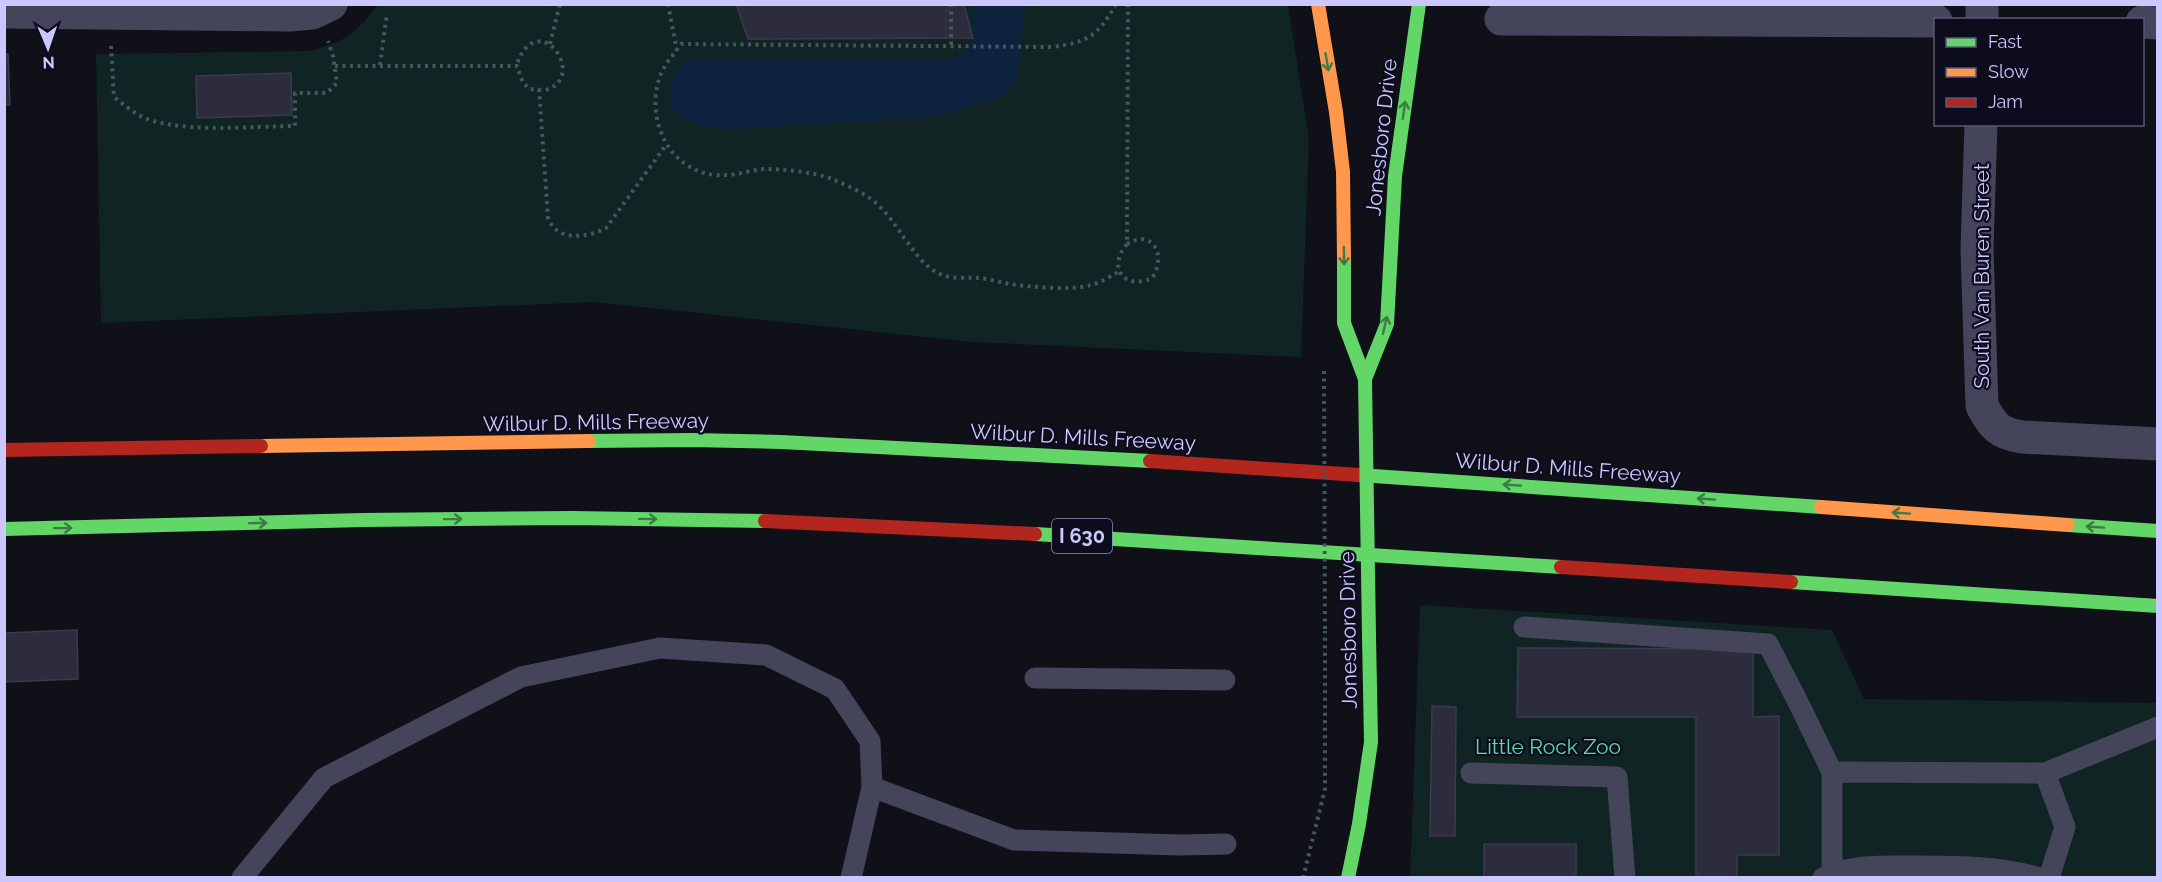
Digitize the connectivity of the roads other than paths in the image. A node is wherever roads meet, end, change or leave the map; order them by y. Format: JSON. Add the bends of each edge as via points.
{"nodes":[{"id":1,"x":1318,"y":4,"type":"edge"},
{"id":2,"x":1419,"y":4,"type":"edge"},
{"id":3,"x":328,"y":6,"type":"edge"},
{"id":4,"x":83,"y":8,"type":"edge"},
{"id":5,"x":4,"y":12,"type":"edge"},
{"id":6,"x":1501,"y":19,"type":"dead end"},
{"id":7,"x":1934,"y":21,"type":"edge"},
{"id":8,"x":1981,"y":126,"type":"edge"},
{"id":9,"x":1365,"y":379,"type":"junction"},
{"id":10,"x":2157,"y":444,"type":"edge"},
{"id":11,"x":4,"y":450,"type":"edge"},
{"id":12,"x":4,"y":529,"type":"edge"},
{"id":13,"x":2157,"y":531,"type":"edge"},
{"id":14,"x":2157,"y":606,"type":"edge"},
{"id":15,"x":1524,"y":627,"type":"dead end"},
{"id":16,"x":1035,"y":678,"type":"dead end"},
{"id":17,"x":1225,"y":680,"type":"dead end"},
{"id":18,"x":2157,"y":727,"type":"edge"},
{"id":19,"x":1832,"y":772,"type":"junction"},
{"id":20,"x":1471,"y":773,"type":"dead end"},
{"id":21,"x":2045,"y":773,"type":"junction"},
{"id":22,"x":872,"y":788,"type":"junction"},
{"id":23,"x":1226,"y":844,"type":"dead end"},
{"id":24,"x":1827,"y":875,"type":"edge"},
{"id":25,"x":1356,"y":876,"type":"edge"},
{"id":26,"x":242,"y":878,"type":"edge"},
{"id":27,"x":851,"y":878,"type":"edge"},
{"id":28,"x":1625,"y":878,"type":"edge"},
{"id":29,"x":2040,"y":878,"type":"edge"},
{"id":30,"x":2049,"y":878,"type":"edge"}],
"edges":[{"from":1,"to":9,"type":"main road","name":"Jonesboro Drive","one_way":true,"via":[[1343,172],[1344,323]]},
{"from":9,"to":2,"type":"main road","name":"Jonesboro Drive","one_way":true,"via":[[1387,324],[1395,176]]},
{"from":3,"to":4,"type":"street","via":[[312,13],[290,15]]},
{"from":4,"to":5,"type":"street"},
{"from":6,"to":7,"type":"street"},
{"from":8,"to":10,"type":"street","name":"South Van Buren Street","via":[[1977,249],[1982,406],[1993,425],[2004,434]]},
{"from":9,"to":25,"type":"main road","name":"Jonesboro Drive","bridge":true,"via":[[1371,742]]},
{"from":13,"to":11,"type":"main road","name":"Wilbur D. Mills Freeway","one_way":true,"via":[[1126,459],[782,442]]},
{"from":12,"to":14,"type":"main road","number":"I 630","one_way":true,"via":[[573,518],[798,522],[1131,538]]},
{"from":15,"to":19,"type":"lane","via":[[1768,644]]},
{"from":16,"to":17,"type":"lane"},
{"from":18,"to":21,"type":"lane"},
{"from":19,"to":21,"type":"lane"},
{"from":19,"to":24,"type":"lane"},
{"from":20,"to":28,"type":"lane","via":[[1617,777]]},
{"from":21,"to":30,"type":"lane","via":[[2065,827]]},
{"from":22,"to":23,"type":"lane","via":[[1014,840]]},
{"from":22,"to":26,"type":"lane","via":[[870,741],[835,689],[766,655],[660,648],[521,678],[324,778]]},
{"from":22,"to":27,"type":"lane"},
{"from":24,"to":29,"type":"lane","via":[[1874,866],[1960,866],[2015,870]]}]}
